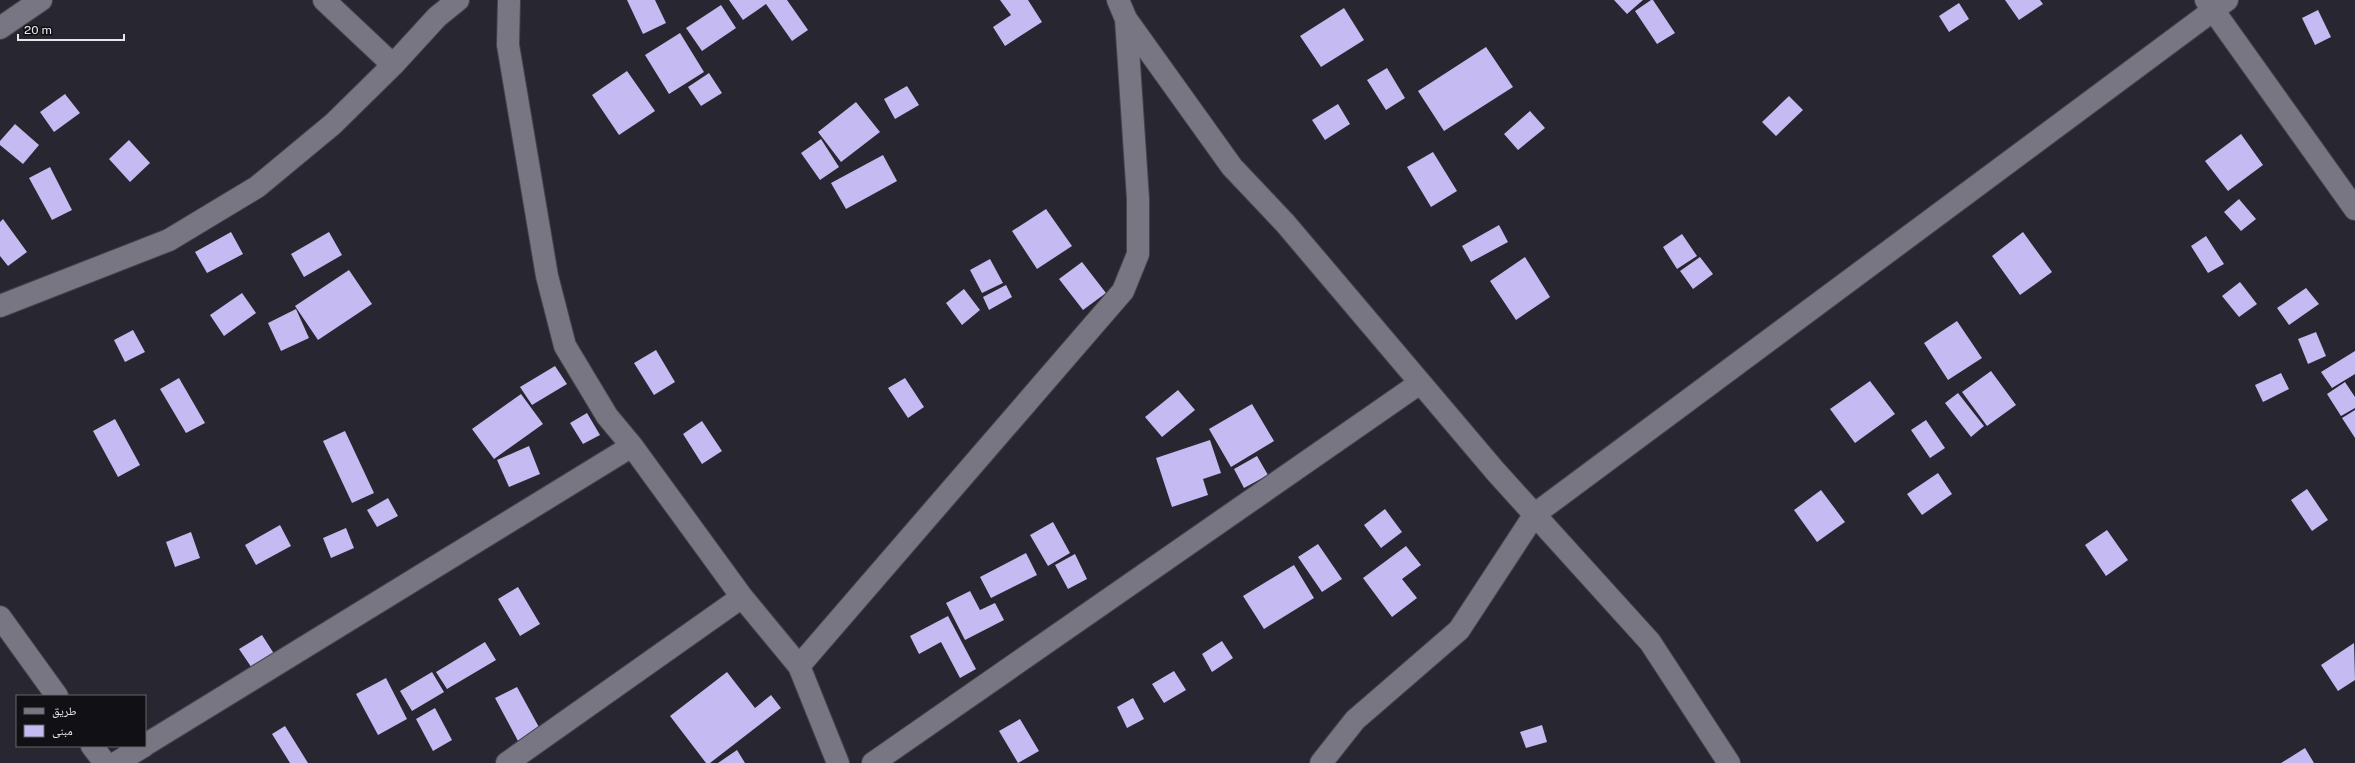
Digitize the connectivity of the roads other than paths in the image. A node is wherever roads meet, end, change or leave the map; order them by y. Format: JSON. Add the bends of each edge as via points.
{"nodes":[{"id":1,"x":41,"y":0,"type":"edge"},
{"id":2,"x":324,"y":0,"type":"edge"},
{"id":3,"x":458,"y":0,"type":"edge"},
{"id":4,"x":509,"y":0,"type":"edge"},
{"id":5,"x":2215,"y":3,"type":"edge"},
{"id":6,"x":1122,"y":10,"type":"edge"},
{"id":7,"x":0,"y":28,"type":"edge"},
{"id":8,"x":393,"y":65,"type":"junction"},
{"id":9,"x":2355,"y":209,"type":"edge"},
{"id":10,"x":0,"y":306,"type":"edge"},
{"id":11,"x":1420,"y":383,"type":"junction"},
{"id":12,"x":632,"y":446,"type":"junction"},
{"id":13,"x":1535,"y":514,"type":"junction"},
{"id":14,"x":742,"y":597,"type":"junction"},
{"id":15,"x":0,"y":617,"type":"edge"},
{"id":16,"x":799,"y":666,"type":"junction"},
{"id":17,"x":56,"y":695,"type":"edge"},
{"id":18,"x":146,"y":745,"type":"edge"},
{"id":19,"x":93,"y":747,"type":"edge"},
{"id":20,"x":142,"y":747,"type":"edge"},
{"id":21,"x":104,"y":763,"type":"edge"},
{"id":22,"x":116,"y":763,"type":"edge"},
{"id":23,"x":506,"y":763,"type":"edge"},
{"id":24,"x":838,"y":763,"type":"edge"},
{"id":25,"x":873,"y":763,"type":"edge"},
{"id":26,"x":1321,"y":763,"type":"edge"},
{"id":27,"x":1729,"y":763,"type":"edge"}],
"edges":[{"from":1,"to":7,"type":"street"},
{"from":2,"to":8,"type":"street"},
{"from":3,"to":8,"type":"street","via":[[437,17]]},
{"from":4,"to":12,"type":"street","via":[[508,45],[547,276],[565,346],[607,416]]},
{"from":5,"to":9,"type":"street"},
{"from":5,"to":13,"type":"street"},
{"from":6,"to":11,"type":"street","via":[[1232,166],[1285,223]]},
{"from":6,"to":16,"type":"street","via":[[1138,199],[1138,254],[1123,292]]},
{"from":8,"to":10,"type":"street","via":[[333,124],[257,187],[169,240]]},
{"from":11,"to":13,"type":"street"},
{"from":11,"to":25,"type":"street"},
{"from":12,"to":14,"type":"street"},
{"from":12,"to":18,"type":"street"},
{"from":13,"to":26,"type":"street","via":[[1459,630],[1355,720]]},
{"from":13,"to":27,"type":"street","via":[[1650,642]]},
{"from":14,"to":16,"type":"street"},
{"from":14,"to":23,"type":"street"},
{"from":15,"to":17,"type":"street"},
{"from":16,"to":24,"type":"street"},
{"from":19,"to":21,"type":"street"},
{"from":20,"to":22,"type":"street"}]}
